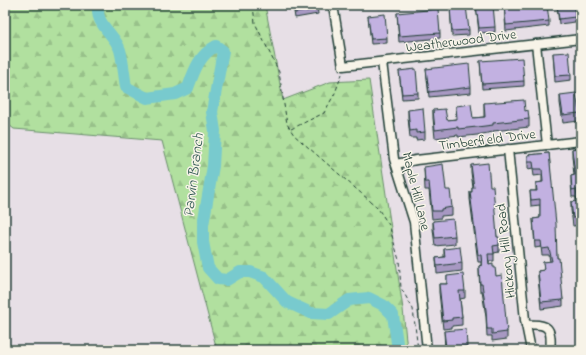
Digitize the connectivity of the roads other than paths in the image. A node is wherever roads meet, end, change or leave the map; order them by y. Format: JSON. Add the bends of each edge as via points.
{"nodes":[{"id":1,"x":333,"y":5,"type":"edge"},
{"id":2,"x":581,"y":39,"type":"edge"},
{"id":3,"x":536,"y":44,"type":"junction"},
{"id":4,"x":382,"y":62,"type":"junction"},
{"id":5,"x":581,"y":141,"type":"edge"},
{"id":6,"x":547,"y":145,"type":"junction"},
{"id":7,"x":508,"y":149,"type":"junction"},
{"id":8,"x":396,"y":164,"type":"junction"},
{"id":9,"x":526,"y":325,"type":"junction"},
{"id":10,"x":427,"y":350,"type":"edge"},
{"id":11,"x":531,"y":350,"type":"edge"},
{"id":12,"x":550,"y":350,"type":"edge"}],
"edges":[{"from":1,"to":4,"type":"street","name":"Weatherwood Drive","via":[[342,70]]},
{"from":2,"to":3,"type":"street","name":"Weatherwood Drive"},
{"from":3,"to":4,"type":"street","name":"Weatherwood Drive"},
{"from":3,"to":6,"type":"street"},
{"from":4,"to":8,"type":"street","name":"Maple Hill Lane"},
{"from":5,"to":6,"type":"street","name":"Timberfield Drive"},
{"from":6,"to":7,"type":"street","name":"Timberfield Drive"},
{"from":7,"to":8,"type":"street","name":"Timberfield Drive"},
{"from":7,"to":9,"type":"street","name":"Hickory Hill Road"},
{"from":8,"to":10,"type":"street","name":"Maple Hill Lane","via":[[414,222]]},
{"from":9,"to":11,"type":"street","name":"Hickory Hill Road"},
{"from":9,"to":12,"type":"street","via":[[544,325],[548,330]]}]}
